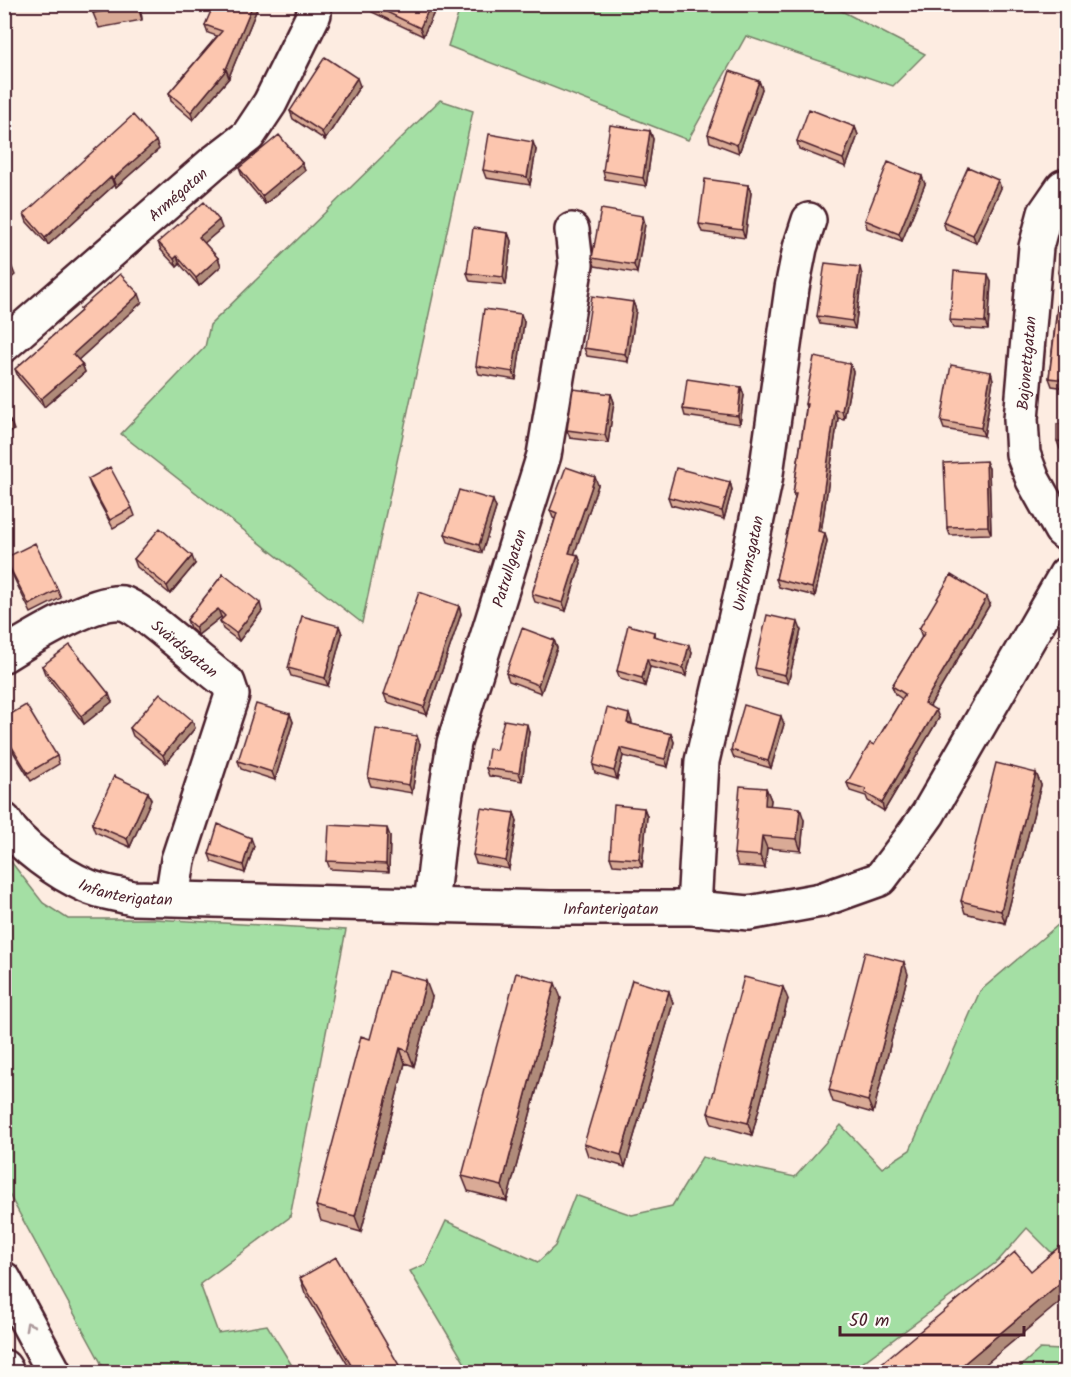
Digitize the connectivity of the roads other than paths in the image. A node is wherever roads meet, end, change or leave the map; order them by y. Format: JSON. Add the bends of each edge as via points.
{"nodes":[{"id":1,"x":314,"y":14,"type":"dead end"},
{"id":2,"x":1063,"y":187,"type":"dead end"},
{"id":3,"x":809,"y":220,"type":"dead end"},
{"id":4,"x":572,"y":230,"type":"dead end"},
{"id":5,"x":4,"y":345,"type":"edge"},
{"id":6,"x":1066,"y":534,"type":"edge"},
{"id":7,"x":1066,"y":574,"type":"edge"},
{"id":8,"x":4,"y":654,"type":"edge"},
{"id":9,"x":4,"y":819,"type":"edge"},
{"id":10,"x":172,"y":898,"type":"junction"},
{"id":11,"x":431,"y":904,"type":"junction"},
{"id":12,"x":694,"y":908,"type":"junction"},
{"id":13,"x":4,"y":1279,"type":"edge"},
{"id":14,"x":4,"y":1367,"type":"edge"},
{"id":15,"x":8,"y":1372,"type":"edge"},
{"id":16,"x":54,"y":1372,"type":"edge"}],
"edges":[{"from":1,"to":5,"type":"main road","name":"Armégatan","via":[[270,103],[248,136]]},
{"from":2,"to":6,"type":"main road","name":"Bajonettgatan","via":[[1045,213],[1036,247],[1021,419],[1023,454],[1033,480]]},
{"from":3,"to":12,"type":"main road","name":"Uniformsgatan","via":[[792,288],[765,481],[702,761]]},
{"from":4,"to":11,"type":"main road","name":"Patrullgatan","via":[[576,264],[544,455],[454,743]]},
{"from":7,"to":12,"type":"main road","name":"Infanterigatan","via":[[928,814],[880,879],[821,900],[760,912]]},
{"from":8,"to":10,"type":"main road","name":"Svärdsgatan","via":[[79,615],[106,604],[124,603],[228,683],[232,695],[178,860]]},
{"from":9,"to":10,"type":"main road","name":"Infanterigatan","via":[[25,845],[87,886],[132,898]]},
{"from":10,"to":11,"type":"main road","name":"Infanterigatan"},
{"from":11,"to":12,"type":"main road","name":"Infanterigatan"},
{"from":16,"to":13,"type":"main road","one_way":true},
{"from":14,"to":15,"type":"main road"}]}
